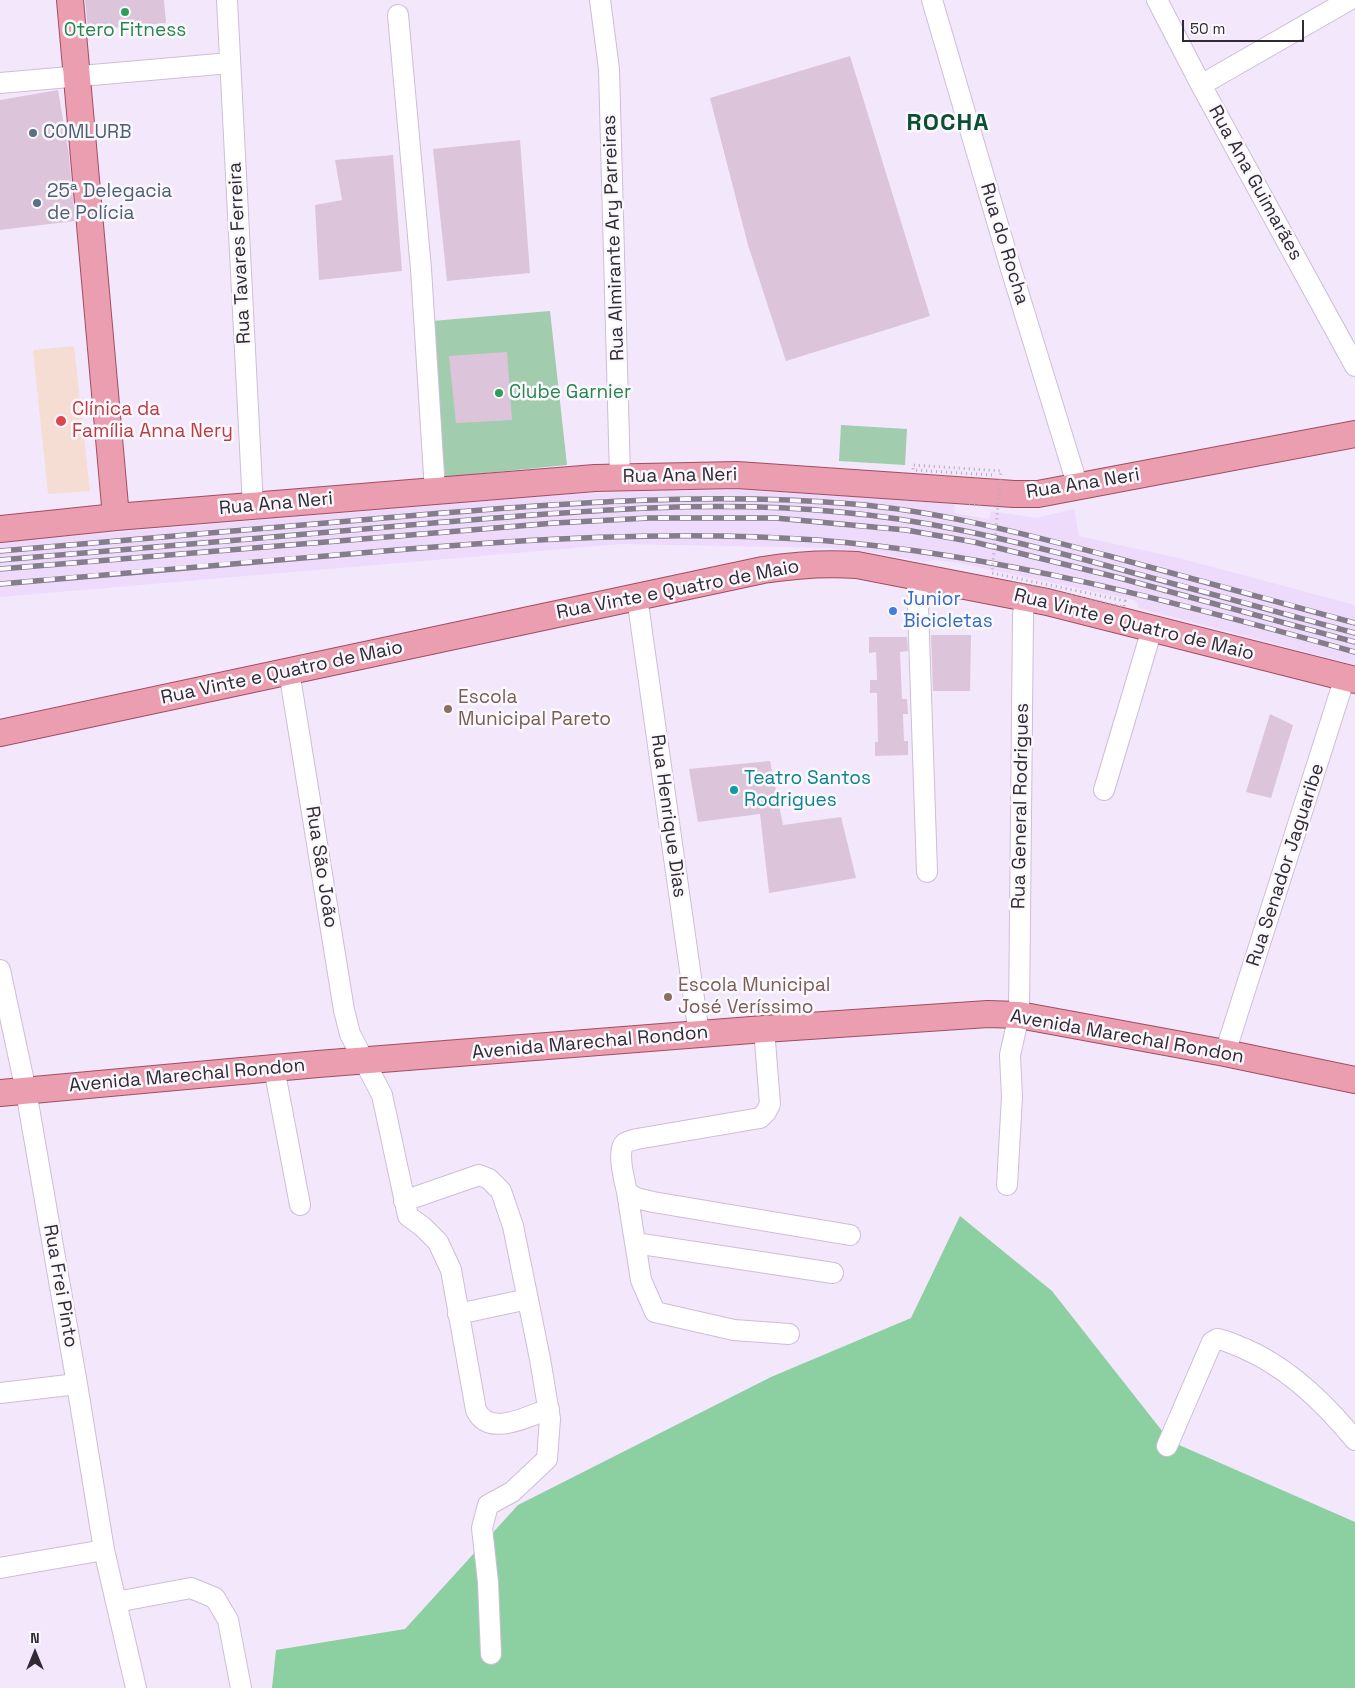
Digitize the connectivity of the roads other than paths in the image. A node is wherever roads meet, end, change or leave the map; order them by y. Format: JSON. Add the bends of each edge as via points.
{"nodes":[{"id":1,"x":70,"y":0,"type":"edge"},
{"id":2,"x":227,"y":0,"type":"edge"},
{"id":3,"x":600,"y":0,"type":"edge"},
{"id":4,"x":932,"y":0,"type":"edge"},
{"id":5,"x":1157,"y":0,"type":"edge"},
{"id":6,"x":1349,"y":0,"type":"edge"},
{"id":7,"x":398,"y":15,"type":"dead end"},
{"id":8,"x":230,"y":62,"type":"junction"},
{"id":9,"x":76,"y":76,"type":"junction"},
{"id":10,"x":0,"y":83,"type":"edge"},
{"id":11,"x":1201,"y":85,"type":"junction"},
{"id":12,"x":1355,"y":366,"type":"edge"},
{"id":13,"x":1355,"y":434,"type":"edge"},
{"id":14,"x":620,"y":477,"type":"junction"},
{"id":15,"x":1078,"y":487,"type":"junction"},
{"id":16,"x":435,"y":491,"type":"junction"},
{"id":17,"x":253,"y":506,"type":"junction"},
{"id":18,"x":116,"y":517,"type":"junction"},
{"id":19,"x":0,"y":529,"type":"edge"},
{"id":20,"x":917,"y":577,"type":"junction"},
{"id":21,"x":1017,"y":590,"type":"junction"},
{"id":22,"x":637,"y":597,"type":"junction"},
{"id":23,"x":1152,"y":629,"type":"junction"},
{"id":24,"x":289,"y":670,"type":"junction"},
{"id":25,"x":1350,"y":679,"type":"edge"},
{"id":26,"x":0,"y":733,"type":"edge"},
{"id":27,"x":1104,"y":790,"type":"dead end"},
{"id":28,"x":927,"y":872,"type":"dead end"},
{"id":29,"x":0,"y":970,"type":"edge"},
{"id":30,"x":1019,"y":1015,"type":"junction"},
{"id":31,"x":764,"y":1029,"type":"junction"},
{"id":32,"x":699,"y":1034,"type":"junction"},
{"id":33,"x":1225,"y":1053,"type":"junction"},
{"id":34,"x":363,"y":1061,"type":"junction"},
{"id":35,"x":274,"y":1068,"type":"junction"},
{"id":36,"x":1355,"y":1080,"type":"edge"},
{"id":37,"x":26,"y":1091,"type":"junction"},
{"id":38,"x":0,"y":1093,"type":"edge"},
{"id":39,"x":1007,"y":1185,"type":"dead end"},
{"id":40,"x":627,"y":1192,"type":"junction"},
{"id":41,"x":404,"y":1201,"type":"junction"},
{"id":42,"x":300,"y":1205,"type":"dead end"},
{"id":43,"x":850,"y":1235,"type":"dead end"},
{"id":44,"x":635,"y":1243,"type":"junction"},
{"id":45,"x":833,"y":1273,"type":"dead end"},
{"id":46,"x":528,"y":1299,"type":"junction"},
{"id":47,"x":458,"y":1314,"type":"junction"},
{"id":48,"x":789,"y":1334,"type":"dead end"},
{"id":49,"x":77,"y":1384,"type":"junction"},
{"id":50,"x":0,"y":1393,"type":"edge"},
{"id":51,"x":548,"y":1409,"type":"junction"},
{"id":52,"x":1355,"y":1440,"type":"edge"},
{"id":53,"x":1167,"y":1446,"type":"dead end"},
{"id":54,"x":104,"y":1550,"type":"junction"},
{"id":55,"x":0,"y":1568,"type":"edge"},
{"id":56,"x":116,"y":1602,"type":"junction"},
{"id":57,"x":491,"y":1654,"type":"dead end"},
{"id":58,"x":136,"y":1688,"type":"edge"},
{"id":59,"x":240,"y":1688,"type":"edge"}],
"edges":[{"from":1,"to":9,"type":"main road"},
{"from":2,"to":8,"type":"street","name":"Rua Tavares Ferreira"},
{"from":3,"to":14,"type":"street","name":"Rua Almirante Ary Parreiras","via":[[609,69]]},
{"from":4,"to":15,"type":"street","name":"Rua do Rocha"},
{"from":5,"to":11,"type":"street","name":"Rua Ana Guimarães"},
{"from":6,"to":11,"type":"street"},
{"from":7,"to":16,"type":"street","via":[[421,269]]},
{"from":8,"to":9,"type":"street"},
{"from":8,"to":17,"type":"street","name":"Rua Tavares Ferreira"},
{"from":9,"to":10,"type":"street"},
{"from":9,"to":18,"type":"main road"},
{"from":11,"to":12,"type":"street","name":"Rua Ana Guimarães"},
{"from":13,"to":15,"type":"main road","name":"Rua Ana Neri"},
{"from":14,"to":15,"type":"main road","name":"Rua Ana Neri","via":[[737,475],[1021,494]]},
{"from":14,"to":16,"type":"main road","name":"Rua Ana Neri"},
{"from":16,"to":17,"type":"main road","name":"Rua Ana Neri"},
{"from":17,"to":18,"type":"main road","name":"Rua Ana Neri"},
{"from":18,"to":19,"type":"main road","name":"Rua Ana Neri"},
{"from":20,"to":21,"type":"main road","name":"Rua Vinte e Quatro de Maio"},
{"from":20,"to":22,"type":"main road","name":"Rua Vinte e Quatro de Maio","via":[[857,565],[794,565]]},
{"from":20,"to":28,"type":"street"},
{"from":21,"to":23,"type":"main road","name":"Rua Vinte e Quatro de Maio"},
{"from":21,"to":30,"type":"street","name":"Rua General Rodrigues","via":[[1023,625]]},
{"from":22,"to":24,"type":"main road","name":"Rua Vinte e Quatro de Maio"},
{"from":22,"to":32,"type":"street","name":"Rua Henrique Dias"},
{"from":23,"to":25,"type":"main road","name":"Rua Vinte e Quatro de Maio"},
{"from":23,"to":27,"type":"street"},
{"from":24,"to":26,"type":"main road","name":"Rua Vinte e Quatro de Maio"},
{"from":24,"to":34,"type":"street","name":"Rua São João","via":[[344,1010],[350,1034]]},
{"from":25,"to":33,"type":"street","name":"Rua Senador Jaguaribe"},
{"from":29,"to":37,"type":"street","name":"Rua Frei Pinto"},
{"from":30,"to":31,"type":"main road","name":"Avenida Marechal Rondon"},
{"from":30,"to":33,"type":"main road","name":"Avenida Marechal Rondon"},
{"from":30,"to":39,"type":"street","name":"Rua General Rodrigues","via":[[1010,1055],[1012,1096]]},
{"from":31,"to":32,"type":"main road","name":"Avenida Marechal Rondon"},
{"from":31,"to":40,"type":"street","via":[[770,1104],[766,1112],[760,1118],[625,1143],[620,1156]]},
{"from":32,"to":34,"type":"main road","name":"Avenida Marechal Rondon"},
{"from":33,"to":36,"type":"main road","name":"Avenida Marechal Rondon"},
{"from":34,"to":35,"type":"main road","name":"Avenida Marechal Rondon"},
{"from":34,"to":41,"type":"street","name":"Rua São João","via":[[382,1095]]},
{"from":35,"to":37,"type":"main road","name":"Avenida Marechal Rondon"},
{"from":35,"to":42,"type":"street"},
{"from":37,"to":38,"type":"main road","name":"Avenida Marechal Rondon"},
{"from":37,"to":49,"type":"street","name":"Rua Frei Pinto"},
{"from":40,"to":43,"type":"street","via":[[653,1202]]},
{"from":40,"to":44,"type":"street"},
{"from":41,"to":46,"type":"street","via":[[479,1175],[489,1179],[501,1191],[513,1226]]},
{"from":41,"to":47,"type":"street","name":"Rua São João","via":[[408,1216],[438,1242],[450,1270]]},
{"from":44,"to":45,"type":"street"},
{"from":44,"to":48,"type":"street","via":[[641,1280],[655,1312],[734,1330]]},
{"from":46,"to":47,"type":"street"},
{"from":46,"to":51,"type":"street"},
{"from":47,"to":51,"type":"street","name":"Rua São João","via":[[480,1419],[503,1425]]},
{"from":49,"to":50,"type":"street"},
{"from":49,"to":54,"type":"street","name":"Rua Frei Pinto"},
{"from":51,"to":57,"type":"street","via":[[547,1459],[512,1492],[488,1505],[482,1528]]},
{"from":52,"to":53,"type":"street","via":[[1330,1411],[1280,1368],[1256,1354],[1217,1339],[1212,1342]]},
{"from":54,"to":55,"type":"street"},
{"from":54,"to":56,"type":"street","name":"Rua Frei Pinto"},
{"from":56,"to":58,"type":"street","name":"Rua Frei Pinto"},
{"from":56,"to":59,"type":"street","via":[[191,1588],[215,1598],[228,1620]]}]}
